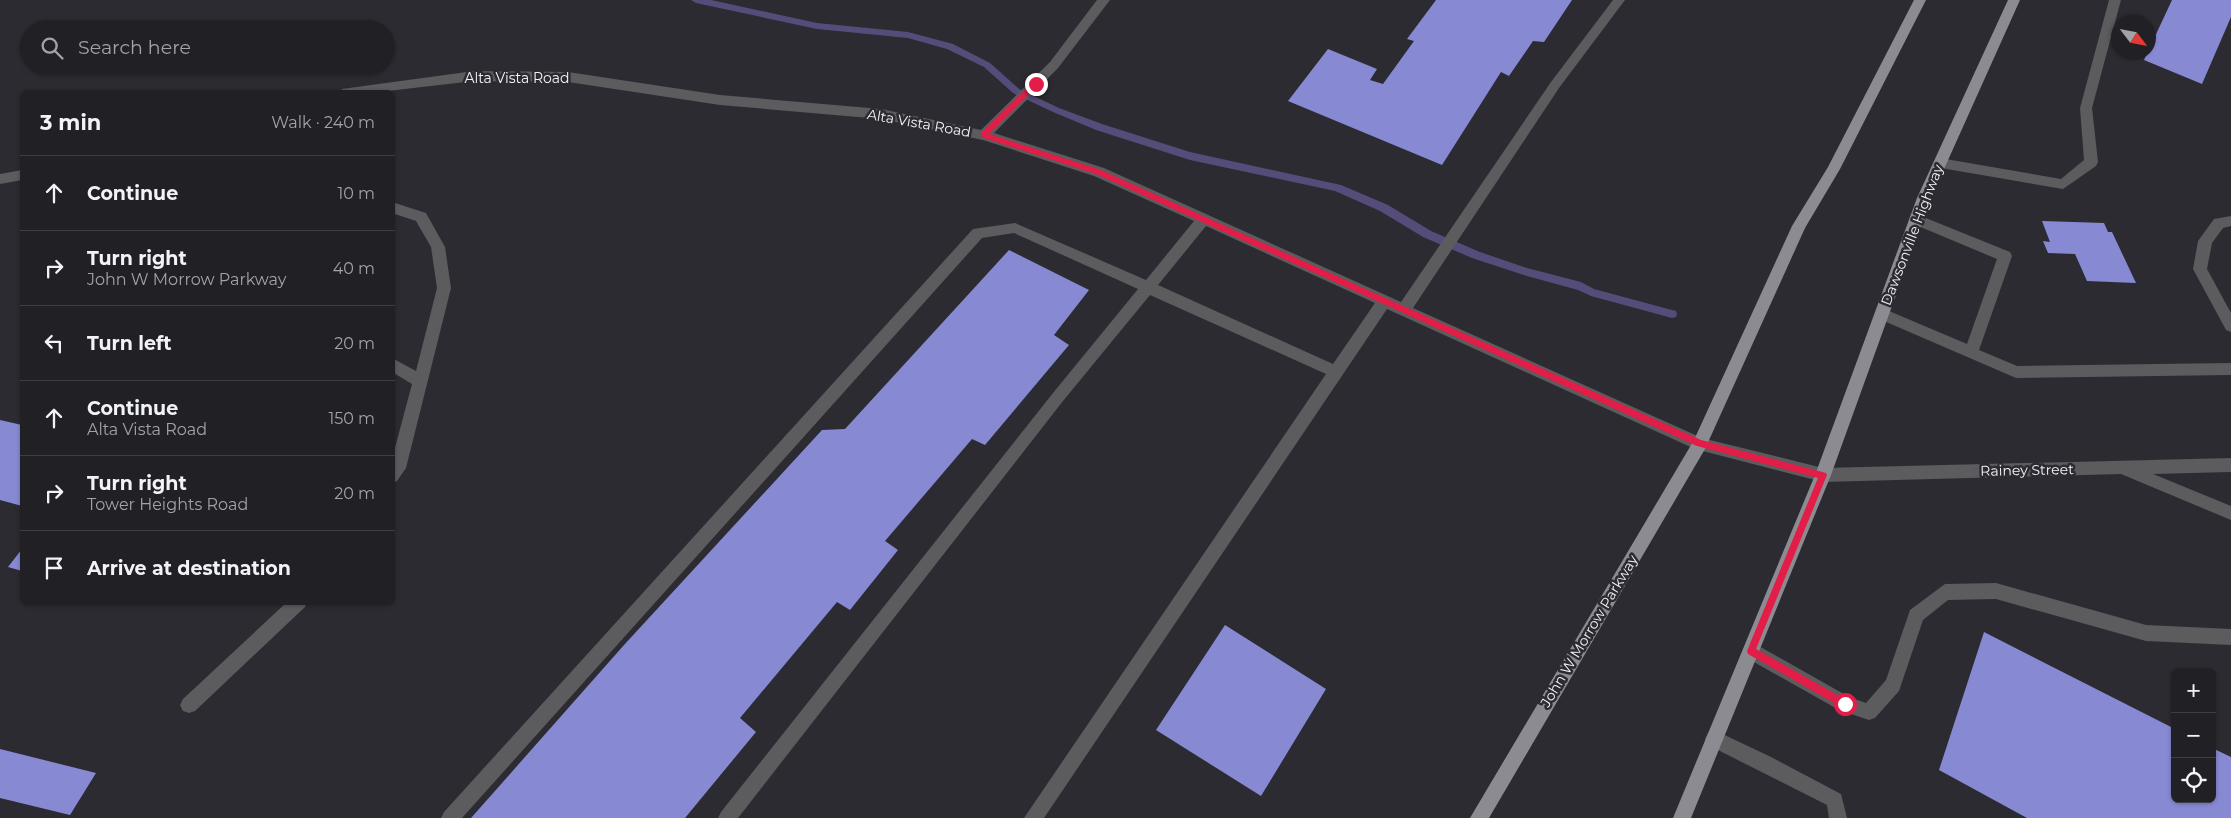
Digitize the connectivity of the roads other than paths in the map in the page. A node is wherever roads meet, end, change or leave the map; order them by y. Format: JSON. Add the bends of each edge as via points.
{"nodes":[{"id":1,"x":1104,"y":0,"type":"edge"},
{"id":2,"x":1619,"y":0,"type":"edge"},
{"id":3,"x":1920,"y":0,"type":"edge"},
{"id":4,"x":2014,"y":0,"type":"edge"},
{"id":5,"x":2115,"y":0,"type":"edge"},
{"id":6,"x":362,"y":90,"type":"edge"},
{"id":7,"x":984,"y":135,"type":"junction"},
{"id":8,"x":1940,"y":164,"type":"junction"},
{"id":9,"x":20,"y":175,"type":"edge"},
{"id":10,"x":0,"y":179,"type":"edge"},
{"id":11,"x":395,"y":208,"type":"edge"},
{"id":12,"x":1916,"y":219,"type":"junction"},
{"id":13,"x":1203,"y":220,"type":"junction"},
{"id":14,"x":2231,"y":221,"type":"edge"},
{"id":15,"x":1148,"y":288,"type":"junction"},
{"id":16,"x":1384,"y":300,"type":"junction"},
{"id":17,"x":1404,"y":310,"type":"junction"},
{"id":18,"x":1882,"y":314,"type":"junction"},
{"id":19,"x":2231,"y":326,"type":"edge"},
{"id":20,"x":1971,"y":353,"type":"junction"},
{"id":21,"x":395,"y":366,"type":"edge"},
{"id":22,"x":2231,"y":369,"type":"edge"},
{"id":23,"x":1335,"y":371,"type":"junction"},
{"id":24,"x":420,"y":381,"type":"junction"},
{"id":25,"x":1700,"y":444,"type":"junction"},
{"id":26,"x":2231,"y":466,"type":"edge"},
{"id":27,"x":2121,"y":468,"type":"junction"},
{"id":28,"x":395,"y":472,"type":"edge"},
{"id":29,"x":1823,"y":475,"type":"junction"},
{"id":30,"x":2231,"y":513,"type":"edge"},
{"id":31,"x":296,"y":605,"type":"edge"},
{"id":32,"x":2231,"y":636,"type":"edge"},
{"id":33,"x":1751,"y":651,"type":"junction"},
{"id":34,"x":189,"y":705,"type":"dead end"},
{"id":35,"x":1714,"y":739,"type":"junction"},
{"id":36,"x":450,"y":818,"type":"edge"},
{"id":37,"x":727,"y":818,"type":"edge"},
{"id":38,"x":1032,"y":818,"type":"edge"},
{"id":39,"x":1479,"y":818,"type":"edge"},
{"id":40,"x":1682,"y":818,"type":"edge"},
{"id":41,"x":1838,"y":818,"type":"edge"}],
"edges":[{"from":1,"to":7,"type":"street","via":[[1054,65]]},
{"from":2,"to":17,"type":"street","via":[[1555,85]]},
{"from":3,"to":25,"type":"main road","via":[[1833,169],[1799,226]]},
{"from":4,"to":8,"type":"main road","name":"Dawsonville Highway"},
{"from":5,"to":8,"type":"street","via":[[2086,108],[2091,162],[2063,184]]},
{"from":6,"to":7,"type":"street","name":"Alta Vista Road","via":[[474,76],[568,77],[720,100],[881,114]]},
{"from":7,"to":13,"type":"street","name":"Alta Vista Road","via":[[1099,172]]},
{"from":8,"to":12,"type":"main road","name":"Dawsonville Highway"},
{"from":9,"to":10,"type":"street"},
{"from":11,"to":24,"type":"street","via":[[421,217],[438,247],[443,280],[444,288]]},
{"from":12,"to":18,"type":"main road","name":"Dawsonville Highway"},
{"from":12,"to":20,"type":"street","via":[[2005,256]]},
{"from":13,"to":15,"type":"street"},
{"from":13,"to":16,"type":"street","name":"Alta Vista Road"},
{"from":14,"to":19,"type":"street","via":[[2219,224],[2204,242],[2200,269]]},
{"from":15,"to":23,"type":"street"},
{"from":15,"to":36,"type":"street","via":[[1015,228],[978,233]]},
{"from":15,"to":37,"type":"street","via":[[1058,397]]},
{"from":16,"to":17,"type":"street","name":"Alta Vista Road"},
{"from":16,"to":23,"type":"street"},
{"from":17,"to":25,"type":"street","name":"Alta Vista Road"},
{"from":18,"to":20,"type":"street"},
{"from":18,"to":29,"type":"main road","name":"Dawsonville Highway"},
{"from":20,"to":22,"type":"street","via":[[2016,372]]},
{"from":21,"to":24,"type":"street"},
{"from":23,"to":38,"type":"street"},
{"from":24,"to":28,"type":"street"},
{"from":25,"to":29,"type":"street","name":"Rainey Street"},
{"from":25,"to":39,"type":"main road","name":"John W Morrow Parkway"},
{"from":26,"to":27,"type":"street","name":"Rainey Street"},
{"from":27,"to":29,"type":"street","name":"Rainey Street"},
{"from":27,"to":30,"type":"street"},
{"from":29,"to":33,"type":"main road"},
{"from":31,"to":34,"type":"street"},
{"from":32,"to":33,"type":"street","via":[[2146,633],[1996,591],[1944,592],[1916,615],[1893,685],[1869,712],[1845,704]]},
{"from":33,"to":35,"type":"main road"},
{"from":35,"to":40,"type":"main road"},
{"from":35,"to":41,"type":"street","via":[[1835,800]]}]}
